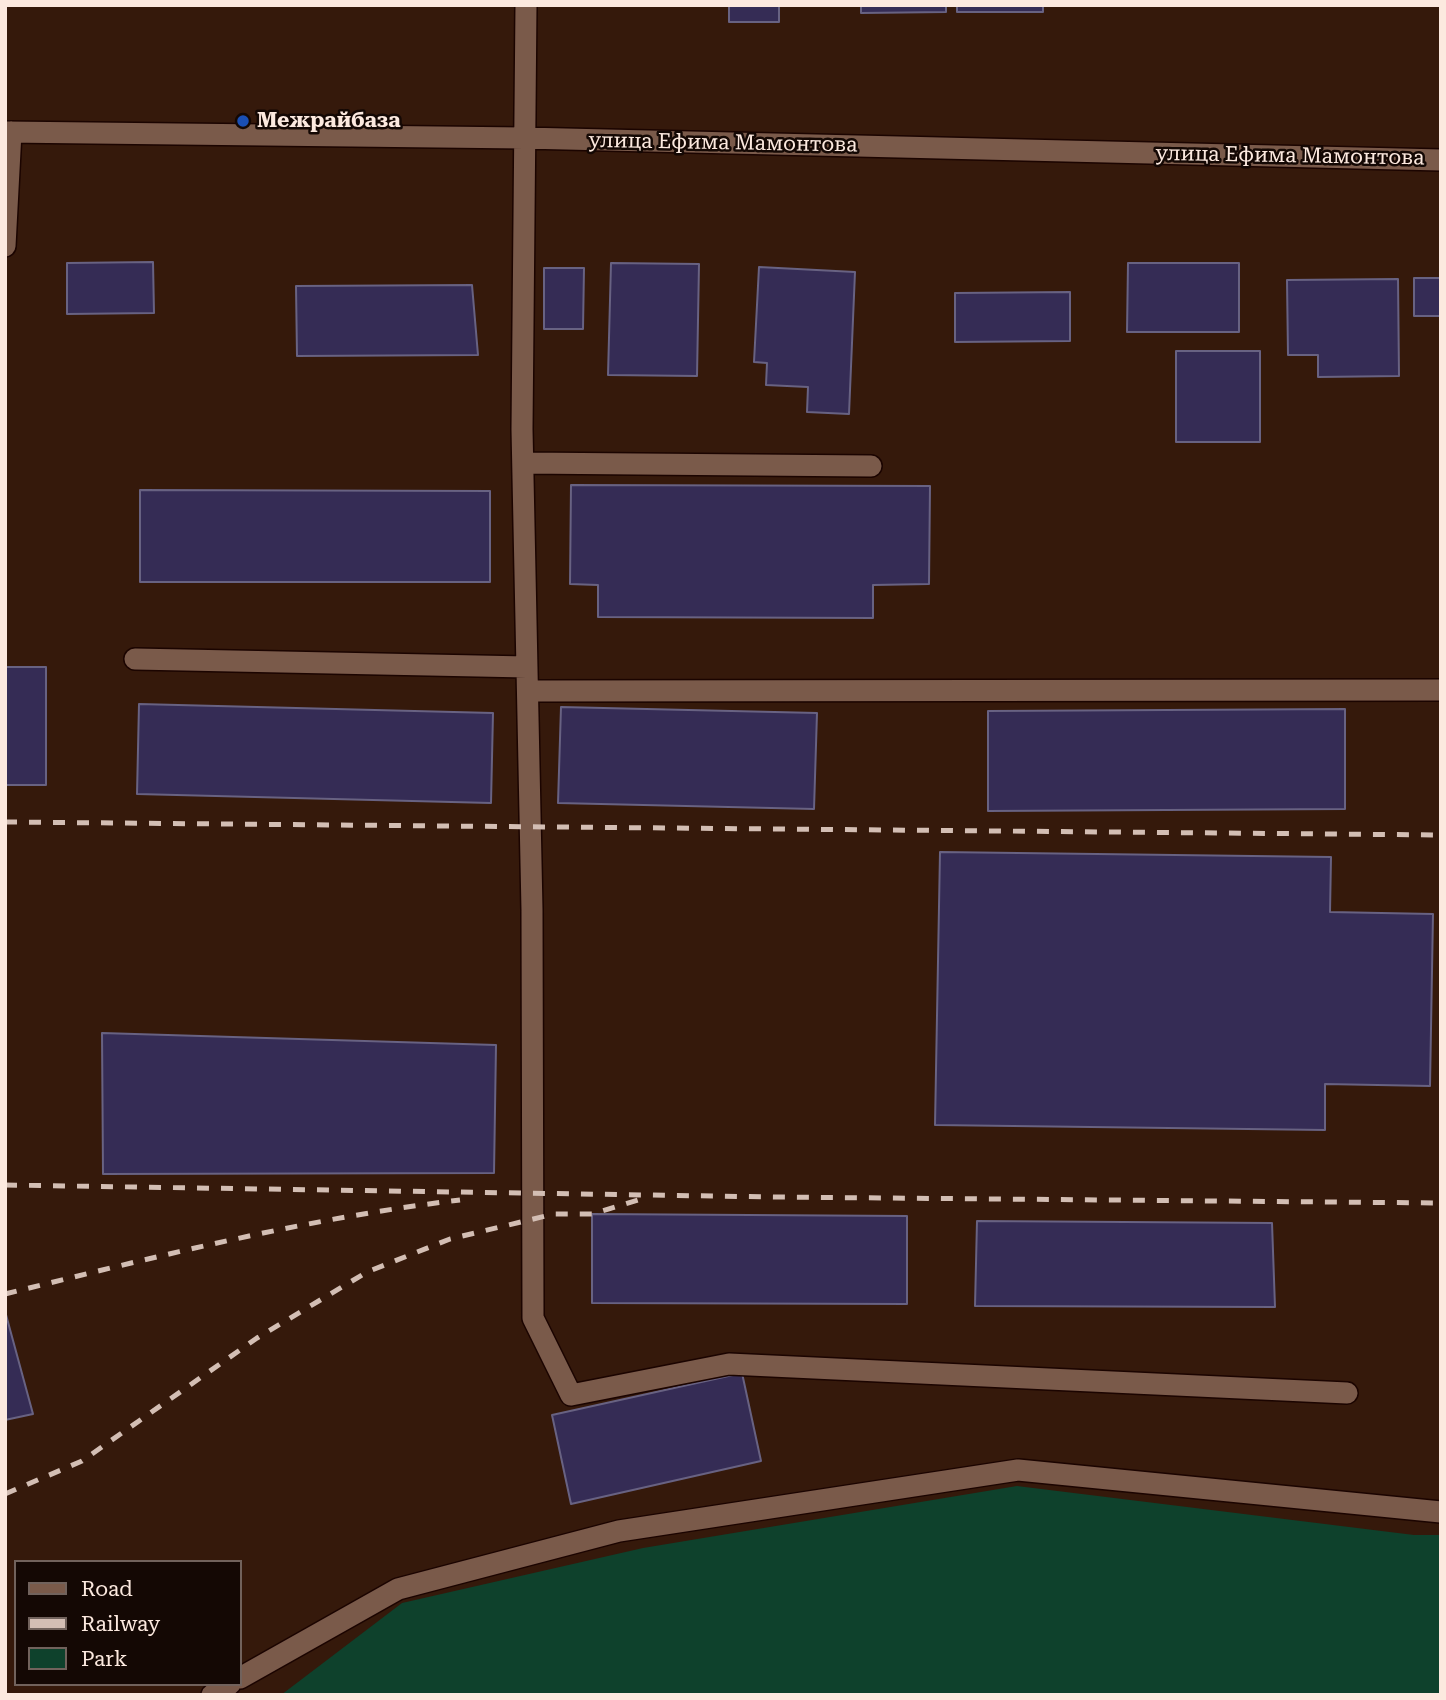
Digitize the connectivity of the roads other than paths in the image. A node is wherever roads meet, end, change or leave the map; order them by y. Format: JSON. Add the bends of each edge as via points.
{"nodes":[{"id":1,"x":526,"y":5,"type":"edge"},
{"id":2,"x":8,"y":132,"type":"edge"},
{"id":3,"x":524,"y":138,"type":"junction"},
{"id":4,"x":1441,"y":160,"type":"edge"},
{"id":5,"x":5,"y":246,"type":"edge"},
{"id":6,"x":523,"y":463,"type":"junction"},
{"id":7,"x":872,"y":466,"type":"dead end"},
{"id":8,"x":135,"y":659,"type":"dead end"},
{"id":9,"x":527,"y":667,"type":"junction"},
{"id":10,"x":1441,"y":690,"type":"edge"},
{"id":11,"x":528,"y":691,"type":"junction"},
{"id":12,"x":1347,"y":1393,"type":"dead end"},
{"id":13,"x":1441,"y":1513,"type":"edge"},
{"id":14,"x":242,"y":1677,"type":"edge"}],
"edges":[{"from":1,"to":3,"type":"street"},
{"from":2,"to":3,"type":"street","name":"улица Ефима Мамонтова"},
{"from":2,"to":5,"type":"street"},
{"from":3,"to":4,"type":"street","name":"улица Ефима Мамонтова"},
{"from":3,"to":6,"type":"street"},
{"from":6,"to":7,"type":"street"},
{"from":6,"to":9,"type":"street"},
{"from":8,"to":9,"type":"street"},
{"from":9,"to":11,"type":"street"},
{"from":10,"to":11,"type":"street"},
{"from":11,"to":12,"type":"street","via":[[533,1318],[571,1395],[729,1364]]},
{"from":13,"to":14,"type":"street","via":[[1018,1470],[619,1531],[398,1589]]}]}
